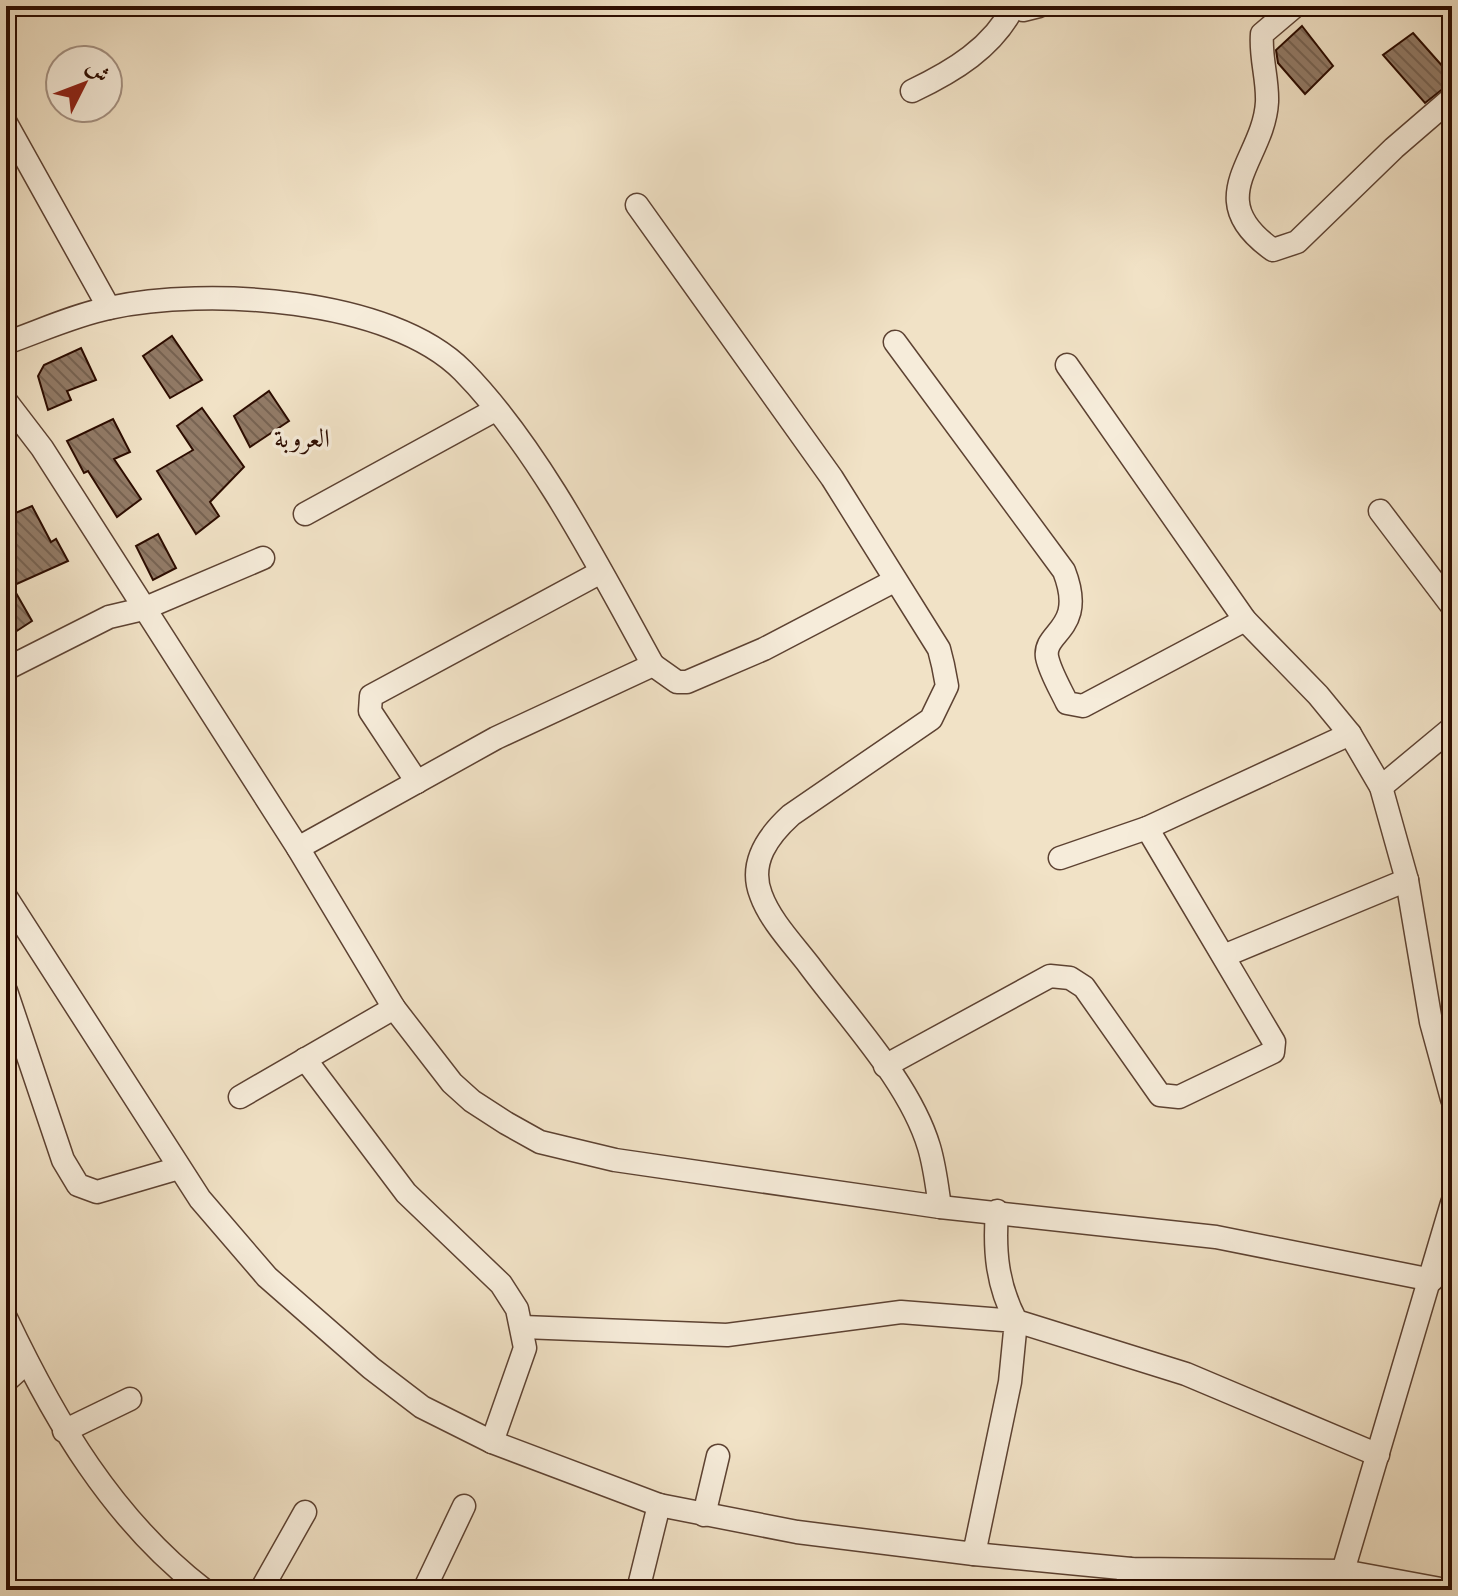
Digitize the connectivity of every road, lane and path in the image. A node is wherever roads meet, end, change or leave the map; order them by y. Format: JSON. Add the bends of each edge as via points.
{"nodes":[{"id":1,"x":1015,"y":6,"type":"edge"},
{"id":2,"x":1039,"y":6,"type":"edge"},
{"id":3,"x":1295,"y":6,"type":"edge"},
{"id":4,"x":912,"y":91,"type":"dead end"},
{"id":5,"x":1452,"y":98,"type":"edge"},
{"id":6,"x":6,"y":123,"type":"edge"},
{"id":7,"x":637,"y":205,"type":"dead end"},
{"id":8,"x":109,"y":308,"type":"junction"},
{"id":9,"x":895,"y":342,"type":"dead end"},
{"id":10,"x":6,"y":343,"type":"edge"},
{"id":11,"x":1067,"y":365,"type":"dead end"},
{"id":12,"x":6,"y":401,"type":"edge"},
{"id":13,"x":495,"y":410,"type":"junction"},
{"id":14,"x":1380,"y":511,"type":"dead end"},
{"id":15,"x":305,"y":514,"type":"dead end"},
{"id":16,"x":263,"y":558,"type":"dead end"},
{"id":17,"x":601,"y":572,"type":"junction"},
{"id":18,"x":894,"y":581,"type":"junction"},
{"id":19,"x":1452,"y":606,"type":"edge"},
{"id":20,"x":143,"y":609,"type":"junction"},
{"id":21,"x":1245,"y":620,"type":"junction"},
{"id":22,"x":653,"y":665,"type":"junction"},
{"id":23,"x":6,"y":669,"type":"edge"},
{"id":24,"x":1452,"y":728,"type":"edge"},
{"id":25,"x":1350,"y":734,"type":"junction"},
{"id":26,"x":417,"y":782,"type":"junction"},
{"id":27,"x":1381,"y":787,"type":"junction"},
{"id":28,"x":1147,"y":828,"type":"junction"},
{"id":29,"x":298,"y":848,"type":"junction"},
{"id":30,"x":1060,"y":858,"type":"dead end"},
{"id":31,"x":1407,"y":880,"type":"junction"},
{"id":32,"x":6,"y":897,"type":"edge"},
{"id":33,"x":1226,"y":955,"type":"junction"},
{"id":34,"x":6,"y":991,"type":"edge"},
{"id":35,"x":394,"y":1008,"type":"junction"},
{"id":36,"x":305,"y":1059,"type":"junction"},
{"id":37,"x":885,"y":1066,"type":"junction"},
{"id":38,"x":240,"y":1097,"type":"dead end"},
{"id":39,"x":1452,"y":1099,"type":"edge"},
{"id":40,"x":179,"y":1168,"type":"junction"},
{"id":41,"x":1452,"y":1203,"type":"edge"},
{"id":42,"x":940,"y":1207,"type":"junction"},
{"id":43,"x":997,"y":1211,"type":"junction"},
{"id":44,"x":1432,"y":1280,"type":"junction"},
{"id":45,"x":6,"y":1318,"type":"edge"},
{"id":46,"x":1016,"y":1321,"type":"junction"},
{"id":47,"x":523,"y":1327,"type":"junction"},
{"id":48,"x":27,"y":1362,"type":"junction"},
{"id":49,"x":6,"y":1381,"type":"edge"},
{"id":50,"x":130,"y":1399,"type":"dead end"},
{"id":51,"x":64,"y":1431,"type":"junction"},
{"id":52,"x":492,"y":1442,"type":"junction"},
{"id":53,"x":1378,"y":1455,"type":"junction"},
{"id":54,"x":718,"y":1456,"type":"dead end"},
{"id":55,"x":659,"y":1505,"type":"junction"},
{"id":56,"x":464,"y":1506,"type":"dead end"},
{"id":57,"x":305,"y":1512,"type":"dead end"},
{"id":58,"x":704,"y":1515,"type":"junction"},
{"id":59,"x":974,"y":1554,"type":"junction"},
{"id":60,"x":1343,"y":1571,"type":"junction"},
{"id":61,"x":1128,"y":1580,"type":"edge"},
{"id":62,"x":204,"y":1590,"type":"edge"},
{"id":63,"x":261,"y":1590,"type":"edge"},
{"id":64,"x":424,"y":1590,"type":"edge"},
{"id":65,"x":638,"y":1590,"type":"edge"},
{"id":66,"x":1446,"y":1590,"type":"edge"}],
"edges":[{"from":1,"to":2,"type":"street"},
{"from":1,"to":4,"type":"street","via":[[978,53]]},
{"from":3,"to":5,"type":"street","via":[[1262,34],[1267,103],[1237,195],[1255,237],[1273,250],[1297,242]]},
{"from":6,"to":8,"type":"street"},
{"from":7,"to":18,"type":"street","via":[[832,478]]},
{"from":8,"to":10,"type":"street"},
{"from":8,"to":13,"type":"street","via":[[250,298],[355,316],[433,348],[462,370]]},
{"from":9,"to":21,"type":"street","via":[[1064,571],[1072,602],[1070,619],[1047,657],[1067,703],[1083,706]]},
{"from":11,"to":21,"type":"street"},
{"from":12,"to":20,"type":"street","via":[[42,448]]},
{"from":13,"to":15,"type":"street"},
{"from":13,"to":17,"type":"street"},
{"from":14,"to":19,"type":"street"},
{"from":16,"to":20,"type":"street"},
{"from":17,"to":22,"type":"street"},
{"from":17,"to":26,"type":"street","via":[[371,696],[370,711]]},
{"from":18,"to":22,"type":"street","via":[[764,649],[687,682],[677,682]]},
{"from":18,"to":37,"type":"street","via":[[939,649],[947,686],[942,703],[931,719],[835,782],[773,832],[762,848],[757,871],[760,894],[777,922]]},
{"from":20,"to":23,"type":"street","via":[[109,617]]},
{"from":20,"to":29,"type":"street"},
{"from":21,"to":25,"type":"street"},
{"from":22,"to":26,"type":"street","via":[[496,738]]},
{"from":24,"to":27,"type":"street"},
{"from":25,"to":27,"type":"street"},
{"from":25,"to":28,"type":"street"},
{"from":26,"to":29,"type":"street"},
{"from":27,"to":31,"type":"street"},
{"from":28,"to":30,"type":"street"},
{"from":28,"to":33,"type":"street"},
{"from":29,"to":35,"type":"street"},
{"from":31,"to":33,"type":"street"},
{"from":31,"to":39,"type":"street","via":[[1431,1022]]},
{"from":32,"to":40,"type":"street"},
{"from":33,"to":37,"type":"street","via":[[1275,1048],[1268,1057],[1179,1097],[1160,1095],[1084,987],[1059,976],[1050,976]]},
{"from":34,"to":40,"type":"street","via":[[63,1160],[78,1185],[97,1192]]},
{"from":35,"to":36,"type":"street"},
{"from":35,"to":42,"type":"street","via":[[452,1083],[540,1142],[615,1160]]},
{"from":36,"to":38,"type":"street"},
{"from":36,"to":47,"type":"street","via":[[406,1193],[501,1284]]},
{"from":37,"to":42,"type":"street","via":[[920,1123]]},
{"from":40,"to":52,"type":"street","via":[[235,1242],[312,1318],[422,1407]]},
{"from":41,"to":44,"type":"street"},
{"from":42,"to":43,"type":"street"},
{"from":43,"to":44,"type":"street","via":[[1216,1237]]},
{"from":43,"to":46,"type":"street","via":[[994,1247],[999,1281]]},
{"from":44,"to":53,"type":"street"},
{"from":45,"to":48,"type":"street"},
{"from":46,"to":47,"type":"street","via":[[901,1312],[727,1335]]},
{"from":46,"to":53,"type":"street","via":[[1186,1374]]},
{"from":46,"to":59,"type":"street","via":[[1010,1382]]},
{"from":47,"to":52,"type":"street","via":[[523,1356]]},
{"from":48,"to":49,"type":"street"},
{"from":48,"to":51,"type":"street"},
{"from":50,"to":51,"type":"street"},
{"from":51,"to":62,"type":"street","via":[[92,1475],[134,1524]]},
{"from":52,"to":55,"type":"street"},
{"from":53,"to":60,"type":"street"},
{"from":54,"to":58,"type":"street"},
{"from":55,"to":58,"type":"street"},
{"from":55,"to":65,"type":"street"},
{"from":56,"to":64,"type":"street"},
{"from":57,"to":63,"type":"street"},
{"from":58,"to":59,"type":"street"},
{"from":59,"to":61,"type":"street"},
{"from":60,"to":61,"type":"street"},
{"from":60,"to":66,"type":"street"}]}
